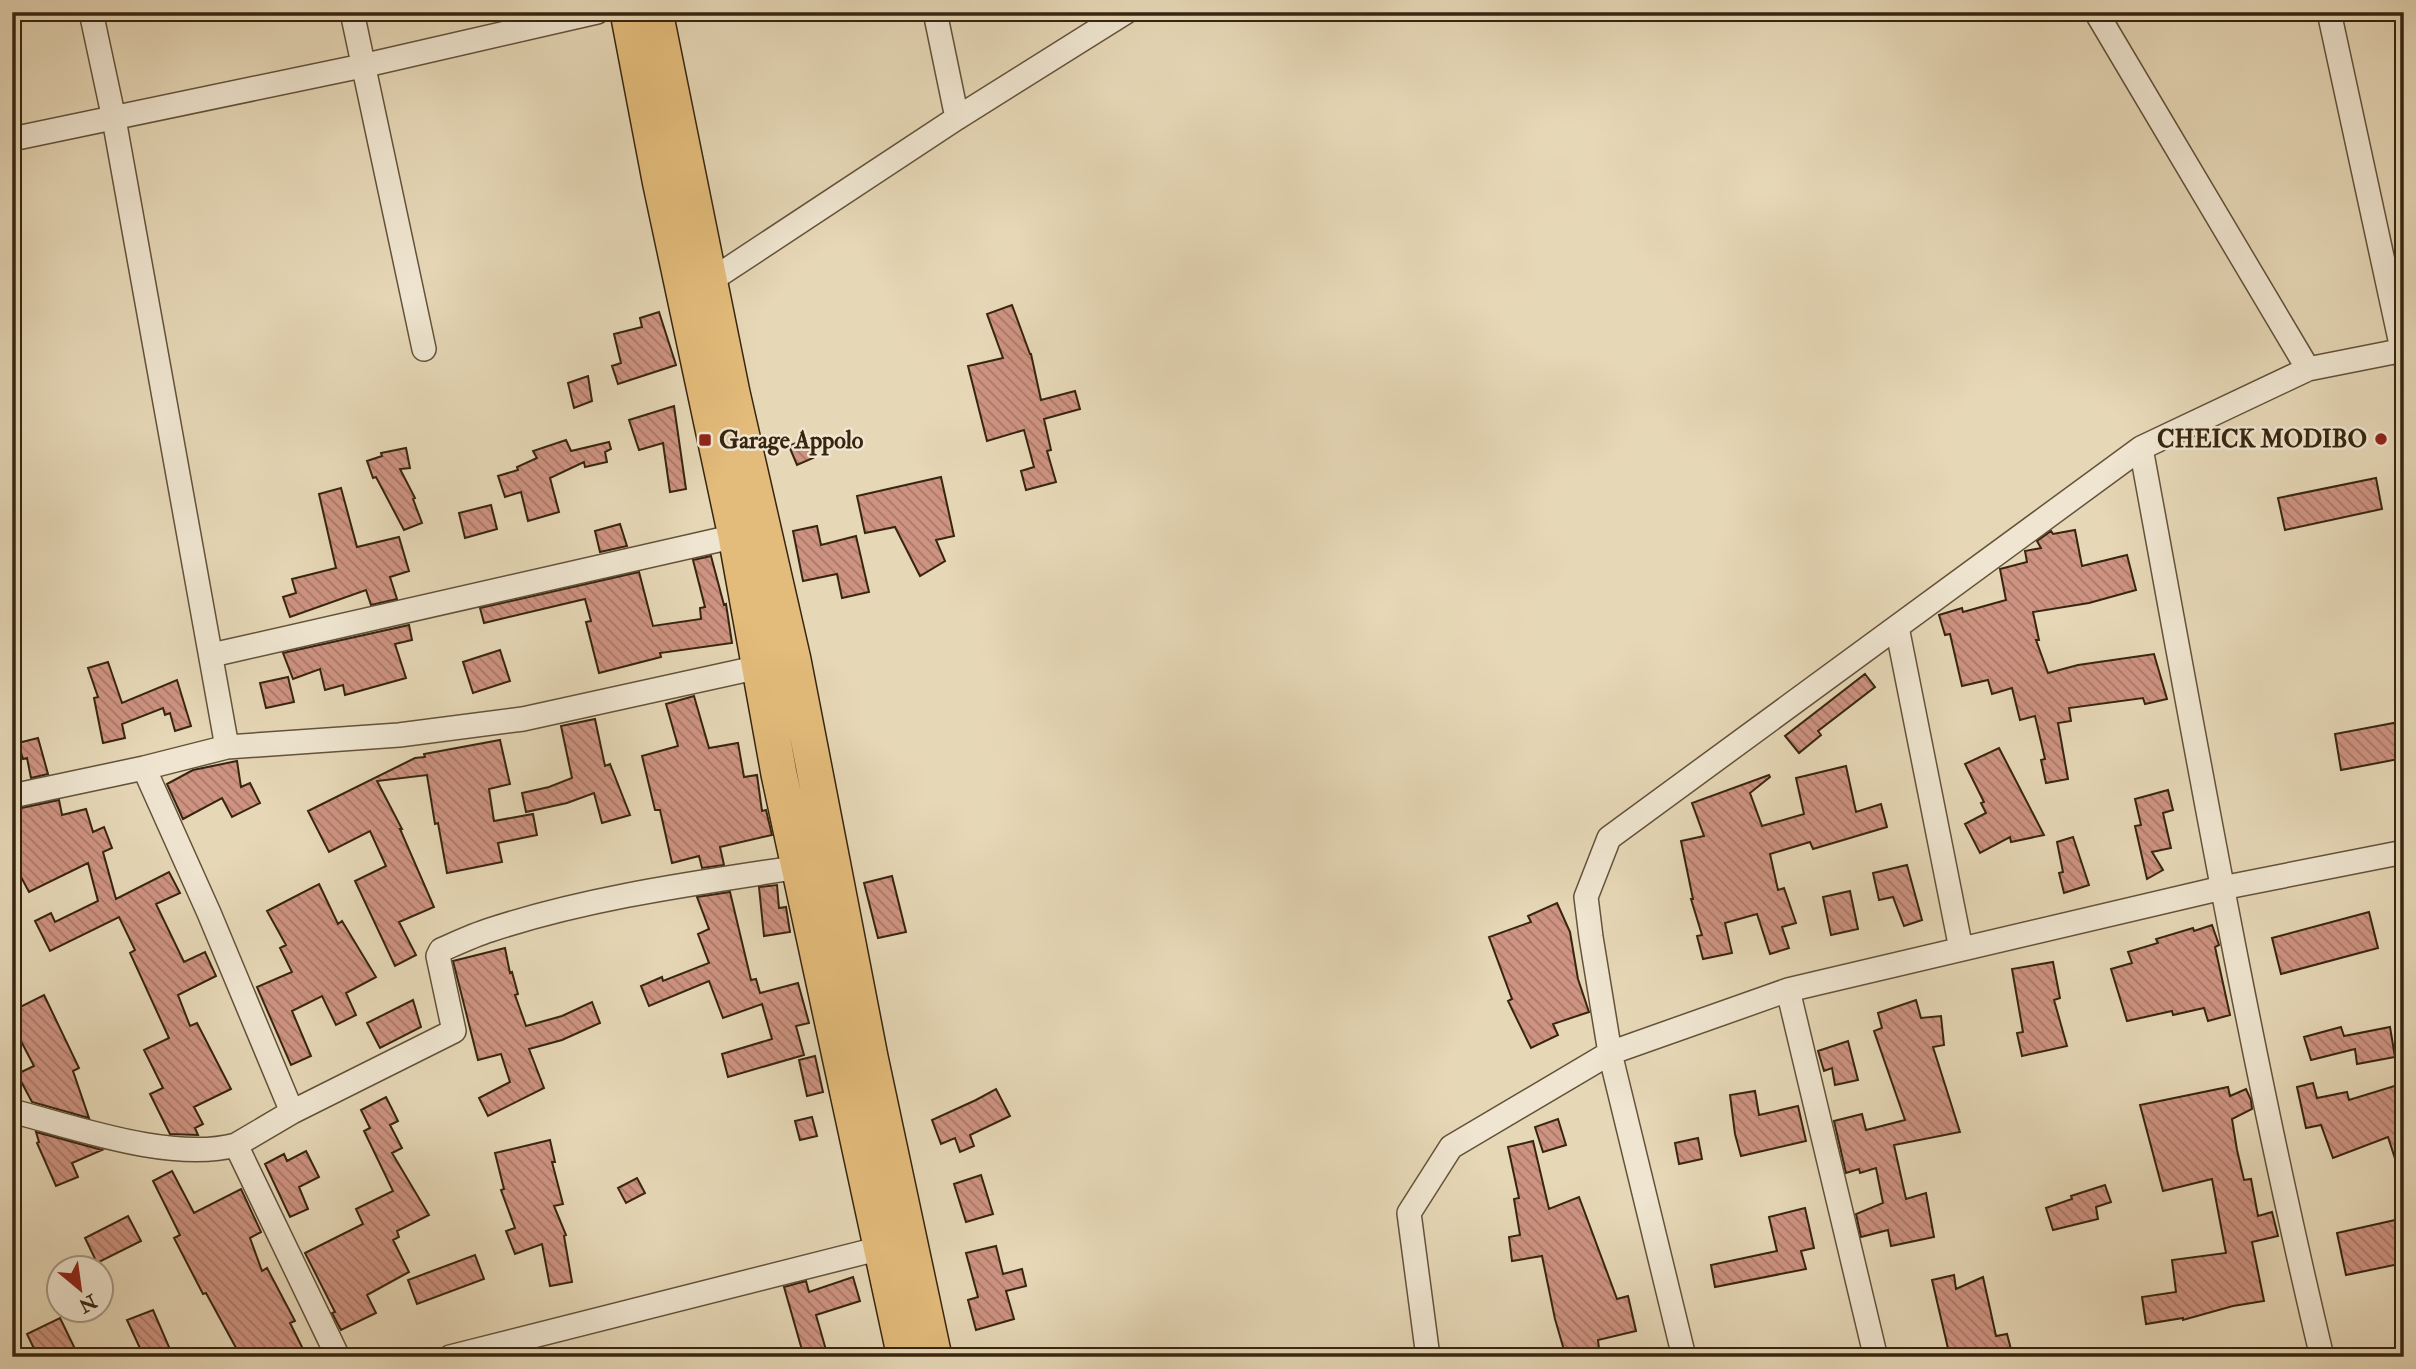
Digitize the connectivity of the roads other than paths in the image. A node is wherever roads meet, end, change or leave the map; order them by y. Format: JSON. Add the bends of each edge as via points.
{"nodes":[{"id":1,"x":91,"y":12,"type":"edge"},
{"id":2,"x":352,"y":12,"type":"edge"},
{"id":3,"x":597,"y":12,"type":"edge"},
{"id":4,"x":628,"y":12,"type":"edge"},
{"id":5,"x":655,"y":12,"type":"edge"},
{"id":6,"x":935,"y":12,"type":"edge"},
{"id":7,"x":1126,"y":12,"type":"edge"},
{"id":8,"x":2096,"y":12,"type":"edge"},
{"id":9,"x":2329,"y":12,"type":"edge"},
{"id":10,"x":362,"y":66,"type":"junction"},
{"id":11,"x":957,"y":118,"type":"junction"},
{"id":12,"x":114,"y":119,"type":"junction"},
{"id":13,"x":12,"y":139,"type":"edge"},
{"id":14,"x":697,"y":285,"type":"junction"},
{"id":15,"x":424,"y":349,"type":"dead end"},
{"id":16,"x":2403,"y":353,"type":"edge"},
{"id":17,"x":2308,"y":369,"type":"junction"},
{"id":18,"x":2141,"y":448,"type":"junction"},
{"id":19,"x":736,"y":536,"type":"junction"},
{"id":20,"x":1897,"y":627,"type":"junction"},
{"id":21,"x":212,"y":655,"type":"junction"},
{"id":22,"x":793,"y":660,"type":"junction"},
{"id":23,"x":760,"y":666,"type":"junction"},
{"id":24,"x":227,"y":747,"type":"junction"},
{"id":25,"x":144,"y":768,"type":"junction"},
{"id":26,"x":12,"y":796,"type":"edge"},
{"id":27,"x":2404,"y":852,"type":"edge"},
{"id":28,"x":800,"y":867,"type":"junction"},
{"id":29,"x":2222,"y":888,"type":"junction"},
{"id":30,"x":1961,"y":948,"type":"junction"},
{"id":31,"x":1788,"y":990,"type":"junction"},
{"id":32,"x":1610,"y":1053,"type":"junction"},
{"id":33,"x":12,"y":1111,"type":"edge"},
{"id":34,"x":292,"y":1112,"type":"junction"},
{"id":35,"x":236,"y":1144,"type":"junction"},
{"id":36,"x":895,"y":1244,"type":"junction"},
{"id":37,"x":1874,"y":1350,"type":"dead end"},
{"id":38,"x":338,"y":1357,"type":"edge"},
{"id":39,"x":450,"y":1357,"type":"edge"},
{"id":40,"x":905,"y":1357,"type":"edge"},
{"id":41,"x":934,"y":1357,"type":"edge"},
{"id":42,"x":1428,"y":1357,"type":"edge"},
{"id":43,"x":1685,"y":1357,"type":"edge"},
{"id":44,"x":2322,"y":1357,"type":"edge"}],
"edges":[{"from":1,"to":12,"type":"street"},
{"from":2,"to":10,"type":"street"},
{"from":3,"to":10,"type":"street"},
{"from":4,"to":14,"type":"main road"},
{"from":5,"to":14,"type":"main road"},
{"from":6,"to":11,"type":"street"},
{"from":7,"to":11,"type":"street"},
{"from":8,"to":17,"type":"street"},
{"from":9,"to":16,"type":"street"},
{"from":10,"to":12,"type":"street"},
{"from":10,"to":15,"type":"street"},
{"from":11,"to":14,"type":"street"},
{"from":12,"to":13,"type":"street"},
{"from":12,"to":21,"type":"street"},
{"from":14,"to":19,"type":"main road"},
{"from":14,"to":22,"type":"main road"},
{"from":16,"to":17,"type":"street"},
{"from":17,"to":18,"type":"street"},
{"from":18,"to":20,"type":"street"},
{"from":18,"to":29,"type":"street"},
{"from":19,"to":21,"type":"street"},
{"from":19,"to":23,"type":"main road"},
{"from":20,"to":30,"type":"street"},
{"from":20,"to":32,"type":"street","via":[[1609,838],[1586,897]]},
{"from":21,"to":24,"type":"street"},
{"from":22,"to":23,"type":"street"},
{"from":22,"to":36,"type":"main road","via":[[870,1057]]},
{"from":23,"to":24,"type":"street","via":[[523,719],[399,735]]},
{"from":23,"to":28,"type":"main road"},
{"from":24,"to":25,"type":"street"},
{"from":25,"to":26,"type":"street"},
{"from":25,"to":34,"type":"street"},
{"from":27,"to":29,"type":"street"},
{"from":28,"to":34,"type":"street","via":[[559,911],[489,930],[441,950],[438,956],[454,1031]]},
{"from":28,"to":36,"type":"main road"},
{"from":29,"to":30,"type":"street"},
{"from":29,"to":44,"type":"street"},
{"from":30,"to":31,"type":"street"},
{"from":31,"to":32,"type":"street"},
{"from":31,"to":37,"type":"street"},
{"from":32,"to":42,"type":"street","via":[[1451,1147],[1409,1213]]},
{"from":32,"to":43,"type":"street"},
{"from":33,"to":35,"type":"street","via":[[179,1150]]},
{"from":34,"to":35,"type":"street"},
{"from":35,"to":38,"type":"street"},
{"from":36,"to":39,"type":"street"},
{"from":36,"to":40,"type":"main road"},
{"from":36,"to":41,"type":"main road"}]}
